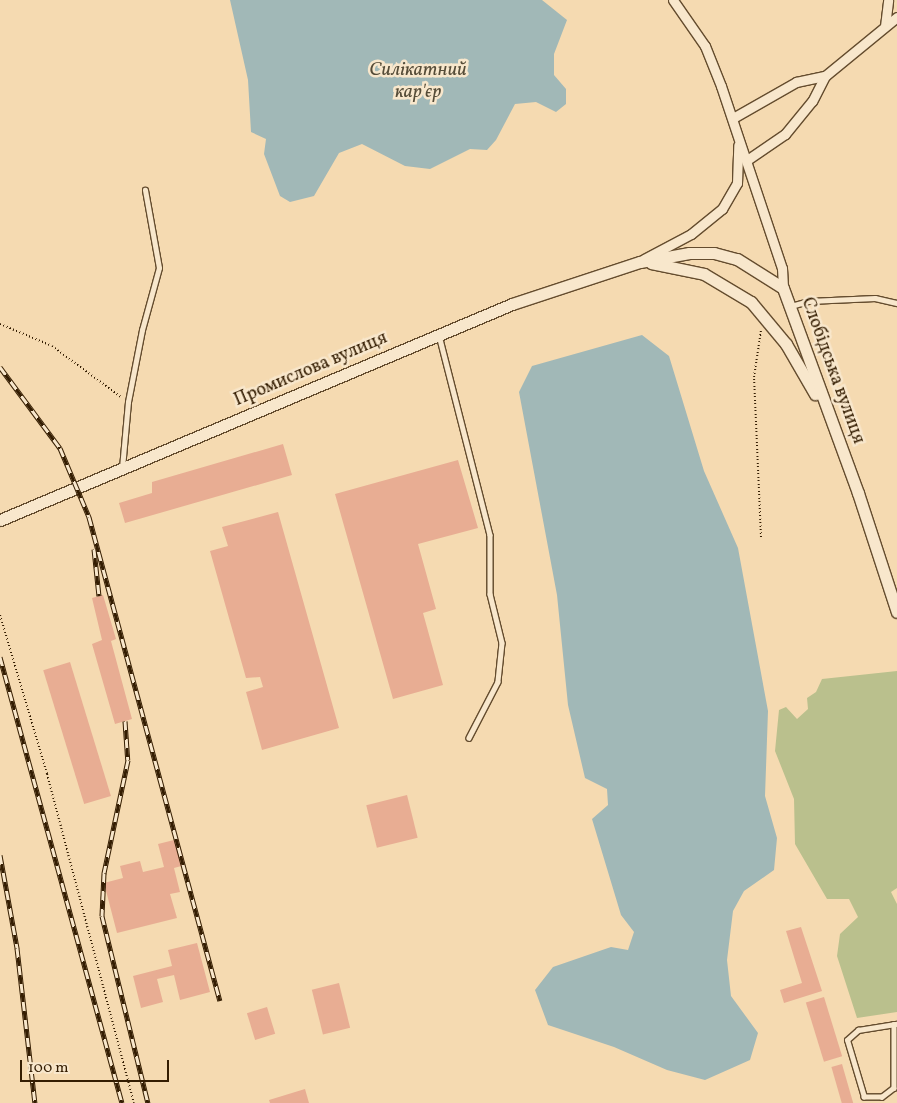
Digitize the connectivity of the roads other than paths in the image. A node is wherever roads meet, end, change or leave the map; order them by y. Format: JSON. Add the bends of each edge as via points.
{"nodes":[{"id":1,"x":673,"y":0,"type":"edge"},
{"id":2,"x":888,"y":0,"type":"edge"},
{"id":3,"x":897,"y":17,"type":"edge"},
{"id":4,"x":885,"y":26,"type":"junction"},
{"id":5,"x":825,"y":76,"type":"junction"},
{"id":6,"x":733,"y":118,"type":"junction"},
{"id":7,"x":738,"y":136,"type":"junction"},
{"id":8,"x":747,"y":160,"type":"junction"},
{"id":9,"x":145,"y":190,"type":"dead end"},
{"id":10,"x":640,"y":262,"type":"junction"},
{"id":11,"x":783,"y":288,"type":"junction"},
{"id":12,"x":897,"y":304,"type":"edge"},
{"id":13,"x":790,"y":306,"type":"junction"},
{"id":14,"x":439,"y":335,"type":"junction"},
{"id":15,"x":836,"y":436,"type":"junction"},
{"id":16,"x":122,"y":469,"type":"junction"},
{"id":17,"x":0,"y":520,"type":"edge"},
{"id":18,"x":897,"y":612,"type":"edge"},
{"id":19,"x":469,"y":738,"type":"dead end"},
{"id":20,"x":896,"y":1024,"type":"edge"}],
"edges":[{"from":1,"to":6,"type":"street","via":[[705,46]]},
{"from":2,"to":4,"type":"street"},
{"from":3,"to":4,"type":"street"},
{"from":4,"to":5,"type":"street"},
{"from":5,"to":6,"type":"street","via":[[796,82]]},
{"from":5,"to":8,"type":"street","via":[[812,101],[784,134]]},
{"from":6,"to":7,"type":"street"},
{"from":7,"to":8,"type":"street"},
{"from":7,"to":10,"type":"street","via":[[737,183],[722,209],[691,234]]},
{"from":8,"to":11,"type":"street","via":[[782,268]]},
{"from":9,"to":16,"type":"lane","via":[[159,268],[142,330],[128,402]]},
{"from":10,"to":11,"type":"street","name":"Слобідська вулиця","via":[[690,253],[714,253],[738,259]]},
{"from":10,"to":14,"type":"street","name":"Промислова вулиця","via":[[512,304]]},
{"from":10,"to":15,"type":"street","via":[[704,274],[730,287],[766,319],[786,344]]},
{"from":11,"to":13,"type":"street","name":"Слобідська вулиця"},
{"from":12,"to":13,"type":"lane","via":[[875,298],[810,301]]},
{"from":13,"to":15,"type":"street","name":"Слобідська вулиця"},
{"from":14,"to":16,"type":"street","name":"Промислова вулиця"},
{"from":14,"to":19,"type":"lane","via":[[490,535],[490,594],[502,643],[498,682]]},
{"from":15,"to":18,"type":"street","name":"Слобідська вулиця"},
{"from":16,"to":17,"type":"street","name":"Промислова вулиця"},
{"from":20,"to":20,"type":"lane","via":[[858,1030],[847,1040],[864,1097],[882,1097],[894,1088]]}]}
